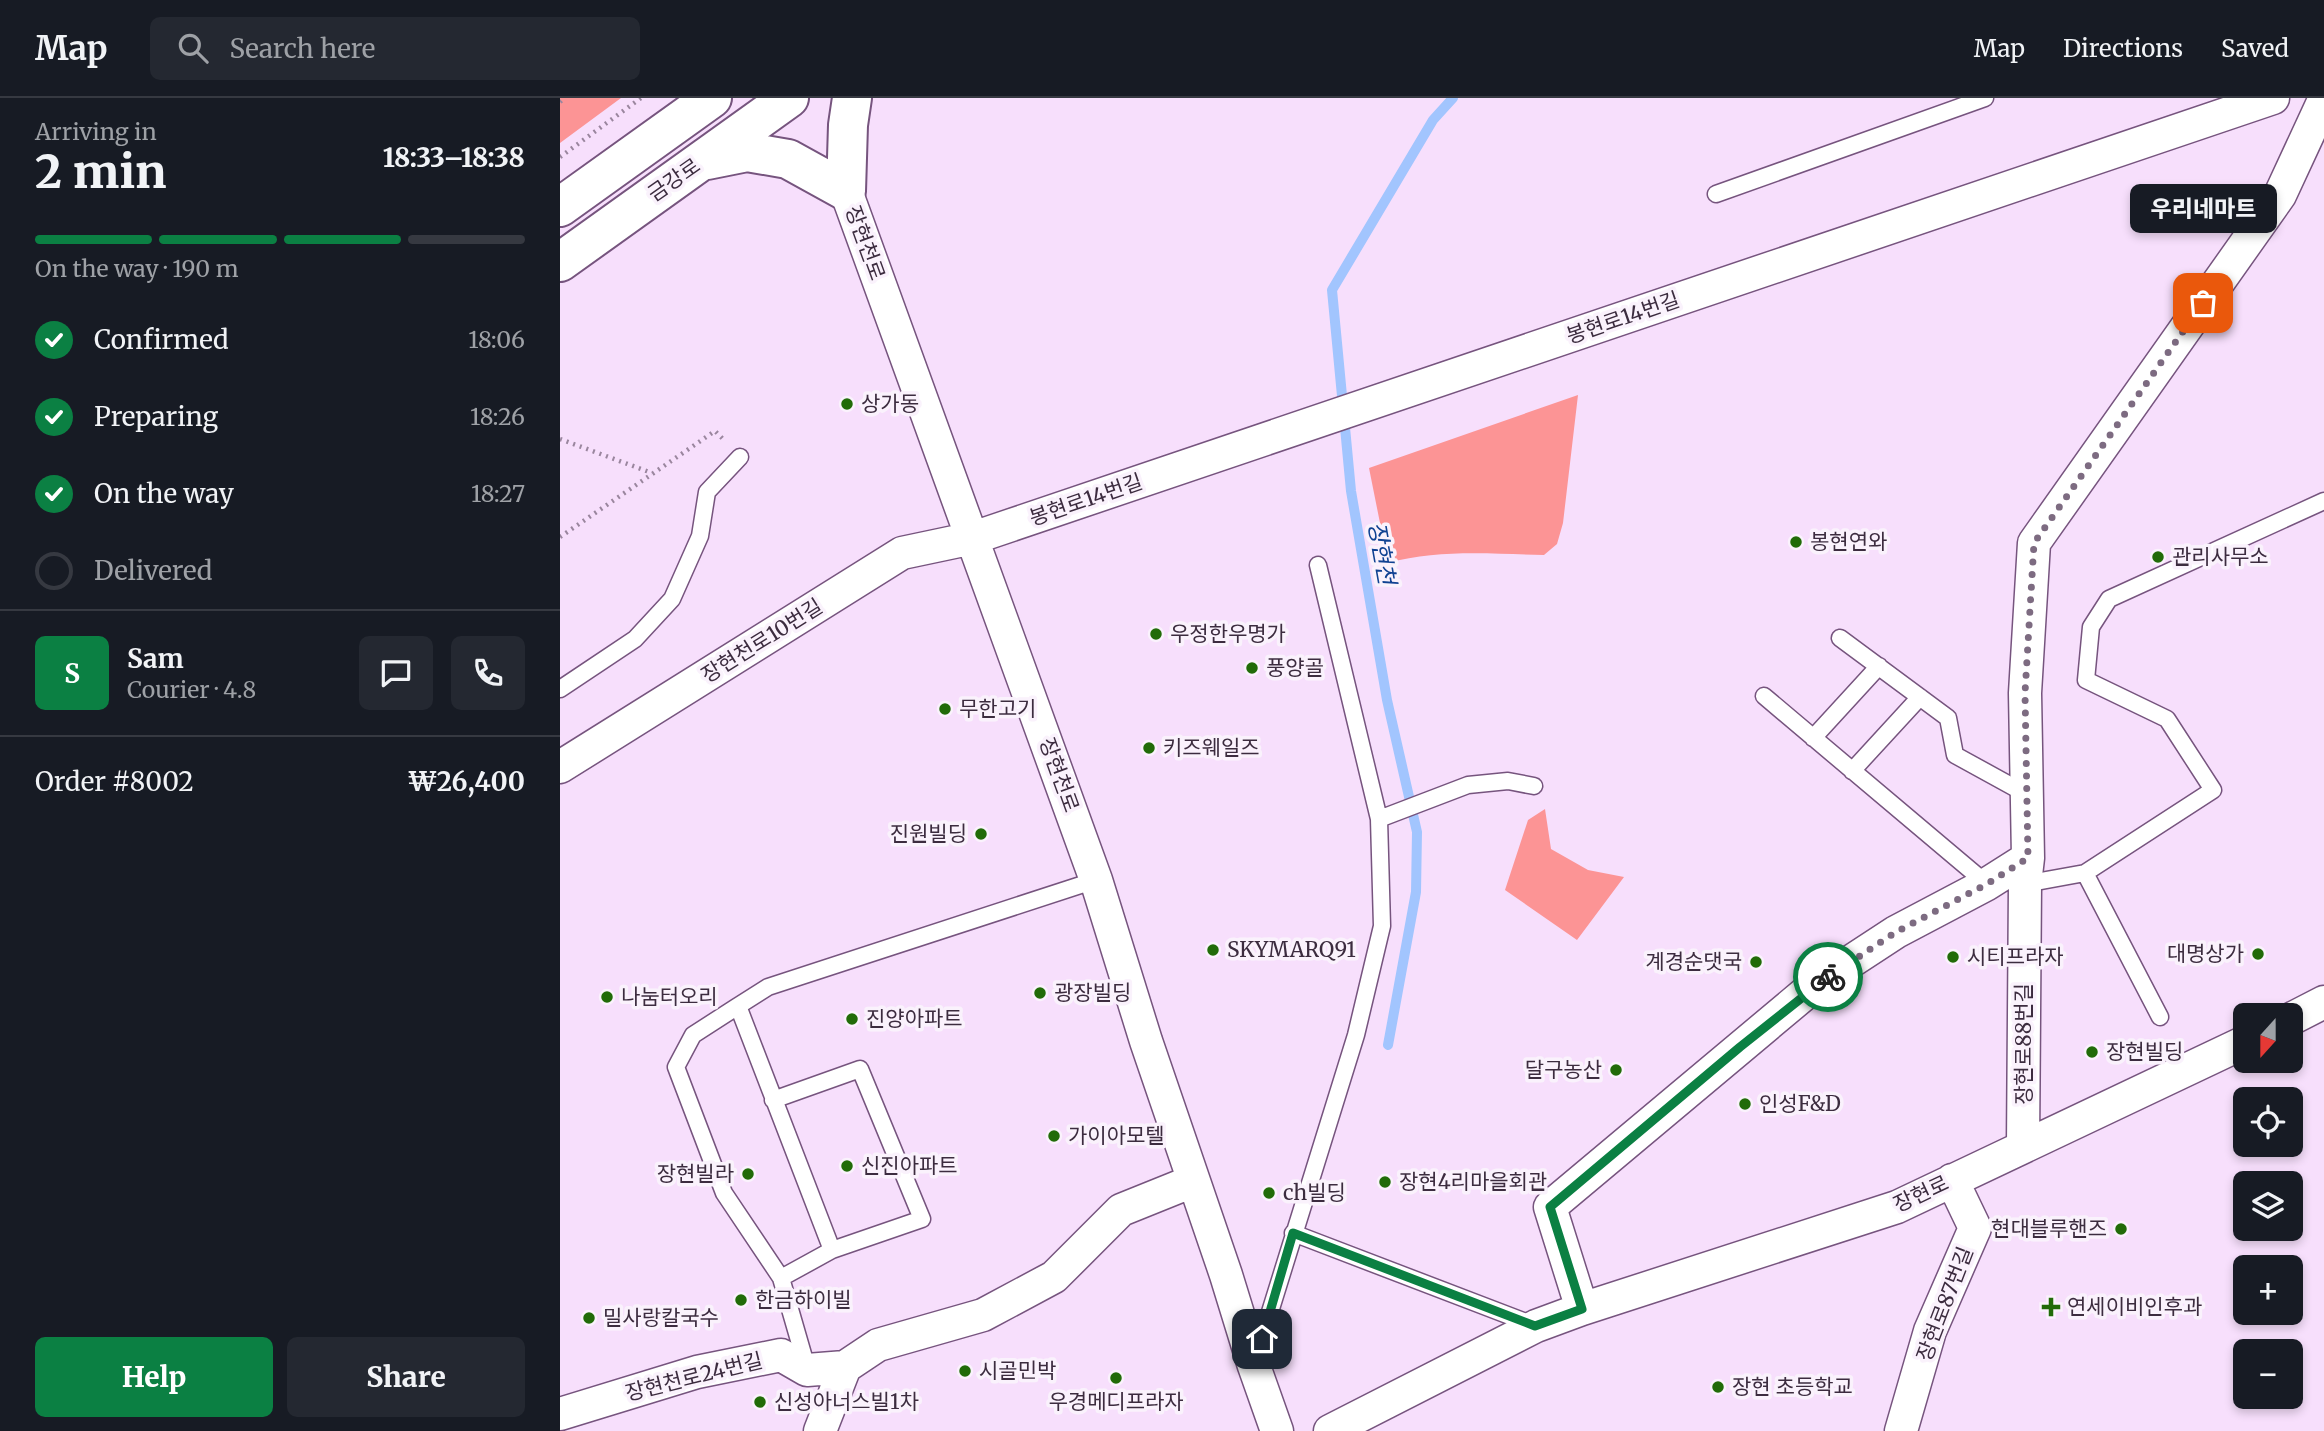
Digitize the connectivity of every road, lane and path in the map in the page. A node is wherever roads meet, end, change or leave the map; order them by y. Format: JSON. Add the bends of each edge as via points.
{"nodes":[{"id":1,"x":641,"y":98,"type":"edge"},
{"id":2,"x":712,"y":98,"type":"edge"},
{"id":3,"x":789,"y":98,"type":"edge"},
{"id":4,"x":852,"y":98,"type":"edge"},
{"id":5,"x":1985,"y":98,"type":"edge"},
{"id":6,"x":2273,"y":98,"type":"edge"},
{"id":7,"x":2324,"y":100,"type":"edge"},
{"id":8,"x":1956,"y":103,"type":"edge"},
{"id":9,"x":560,"y":157,"type":"edge"},
{"id":10,"x":701,"y":161,"type":"junction"},
{"id":11,"x":846,"y":191,"type":"junction"},
{"id":12,"x":1716,"y":194,"type":"dead end"},
{"id":13,"x":560,"y":207,"type":"edge"},
{"id":14,"x":560,"y":262,"type":"edge"},
{"id":15,"x":560,"y":439,"type":"edge"},
{"id":16,"x":740,"y":457,"type":"joint"},
{"id":17,"x":653,"y":473,"type":"junction"},
{"id":18,"x":2324,"y":501,"type":"edge"},
{"id":19,"x":560,"y":537,"type":"edge"},
{"id":20,"x":973,"y":538,"type":"junction"},
{"id":21,"x":1318,"y":565,"type":"dead end"},
{"id":22,"x":1840,"y":638,"type":"dead end"},
{"id":23,"x":1878,"y":666,"type":"junction"},
{"id":24,"x":560,"y":689,"type":"edge"},
{"id":25,"x":1764,"y":696,"type":"dead end"},
{"id":26,"x":1920,"y":697,"type":"junction"},
{"id":27,"x":1813,"y":738,"type":"junction"},
{"id":28,"x":560,"y":767,"type":"edge"},
{"id":29,"x":1852,"y":771,"type":"junction"},
{"id":30,"x":1534,"y":786,"type":"dead end"},
{"id":31,"x":2026,"y":794,"type":"junction"},
{"id":32,"x":1379,"y":819,"type":"junction"},
{"id":33,"x":2026,"y":871,"type":"junction"},
{"id":34,"x":2085,"y":873,"type":"junction"},
{"id":35,"x":1096,"y":880,"type":"junction"},
{"id":36,"x":1987,"y":884,"type":"junction"},
{"id":37,"x":2324,"y":1002,"type":"edge"},
{"id":38,"x":738,"y":1006,"type":"junction"},
{"id":39,"x":2303,"y":1013,"type":"edge"},
{"id":40,"x":2160,"y":1017,"type":"dead end"},
{"id":41,"x":2233,"y":1048,"type":"edge"},
{"id":42,"x":773,"y":1100,"type":"junction"},
{"id":43,"x":2023,"y":1146,"type":"junction"},
{"id":44,"x":1952,"y":1180,"type":"junction"},
{"id":45,"x":1193,"y":1181,"type":"junction"},
{"id":46,"x":1293,"y":1233,"type":"junction"},
{"id":47,"x":832,"y":1250,"type":"junction"},
{"id":48,"x":781,"y":1278,"type":"junction"},
{"id":49,"x":1582,"y":1309,"type":"junction"},
{"id":50,"x":1535,"y":1326,"type":"junction"},
{"id":51,"x":1254,"y":1366,"type":"junction"},
{"id":52,"x":845,"y":1367,"type":"junction"},
{"id":53,"x":807,"y":1370,"type":"junction"},
{"id":54,"x":560,"y":1414,"type":"edge"},
{"id":55,"x":820,"y":1431,"type":"edge"},
{"id":56,"x":1277,"y":1431,"type":"edge"},
{"id":57,"x":1330,"y":1431,"type":"edge"},
{"id":58,"x":1901,"y":1431,"type":"edge"}],
"edges":[{"from":1,"to":9,"type":"path"},
{"from":2,"to":13,"type":"main road","name":"금강로"},
{"from":3,"to":10,"type":"main road","name":"금강로"},
{"from":4,"to":11,"type":"main road"},
{"from":5,"to":8,"type":"lane"},
{"from":6,"to":20,"type":"street","name":"봉현로14번길"},
{"from":7,"to":31,"type":"street","name":"장현로88번길","via":[[2280,195],[2034,543],[2025,693]]},
{"from":8,"to":12,"type":"lane"},
{"from":10,"to":11,"type":"main road","via":[[747,152],[788,159]]},
{"from":10,"to":14,"type":"main road","name":"금강로"},
{"from":11,"to":20,"type":"street","name":"장현천로"},
{"from":15,"to":17,"type":"path"},
{"from":16,"to":17,"type":"path","via":[[715,430]]},
{"from":16,"to":24,"type":"lane","via":[[707,492],[700,536],[672,599],[635,639]]},
{"from":17,"to":19,"type":"path"},
{"from":18,"to":34,"type":"lane","via":[[2109,599],[2103,608],[2091,627],[2086,680],[2166,719],[2213,790]]},
{"from":20,"to":28,"type":"street","name":"장현천로10번길","via":[[902,553]]},
{"from":20,"to":35,"type":"street","name":"장현천로"},
{"from":21,"to":32,"type":"lane"},
{"from":22,"to":23,"type":"lane"},
{"from":23,"to":26,"type":"lane"},
{"from":23,"to":27,"type":"lane"},
{"from":25,"to":27,"type":"lane"},
{"from":26,"to":29,"type":"lane"},
{"from":26,"to":31,"type":"lane","via":[[1948,718],[1955,755]]},
{"from":27,"to":29,"type":"lane"},
{"from":29,"to":36,"type":"lane"},
{"from":30,"to":32,"type":"lane","via":[[1508,781],[1468,785]]},
{"from":31,"to":33,"type":"street","name":"장현로88번길"},
{"from":32,"to":46,"type":"lane","via":[[1382,926],[1356,1035]]},
{"from":33,"to":34,"type":"lane"},
{"from":33,"to":36,"type":"street"},
{"from":33,"to":43,"type":"street","name":"장현로88번길"},
{"from":34,"to":40,"type":"lane"},
{"from":35,"to":38,"type":"lane","via":[[768,987]]},
{"from":35,"to":45,"type":"street","name":"장현천로"},
{"from":36,"to":49,"type":"street","via":[[1896,932],[1815,985],[1550,1207]]},
{"from":37,"to":39,"type":"street"},
{"from":38,"to":42,"type":"lane"},
{"from":38,"to":48,"type":"lane","via":[[693,1035],[676,1067],[724,1193]]},
{"from":41,"to":43,"type":"street","name":"장현로"},
{"from":42,"to":47,"type":"lane"},
{"from":42,"to":47,"type":"lane","via":[[860,1069],[922,1219]]},
{"from":43,"to":44,"type":"street","name":"장현로"},
{"from":44,"to":49,"type":"street","name":"장현로","via":[[1897,1208]]},
{"from":44,"to":58,"type":"street","name":"장현로87번길","via":[[1975,1228],[1930,1331]]},
{"from":45,"to":51,"type":"street","name":"장현천로"},
{"from":45,"to":52,"type":"street","name":"장현천로24번길","via":[[1121,1210],[1054,1277],[983,1315],[878,1345]]},
{"from":46,"to":50,"type":"lane"},
{"from":46,"to":51,"type":"lane"},
{"from":47,"to":48,"type":"lane"},
{"from":48,"to":53,"type":"lane"},
{"from":49,"to":50,"type":"street","name":"장현로"},
{"from":50,"to":57,"type":"street","name":"장현로"},
{"from":51,"to":56,"type":"street","name":"장현천로"},
{"from":52,"to":53,"type":"street","name":"장현천로24번길"},
{"from":52,"to":55,"type":"street"},
{"from":53,"to":54,"type":"street","name":"장현천로24번길","via":[[781,1355],[697,1372]]}]}
